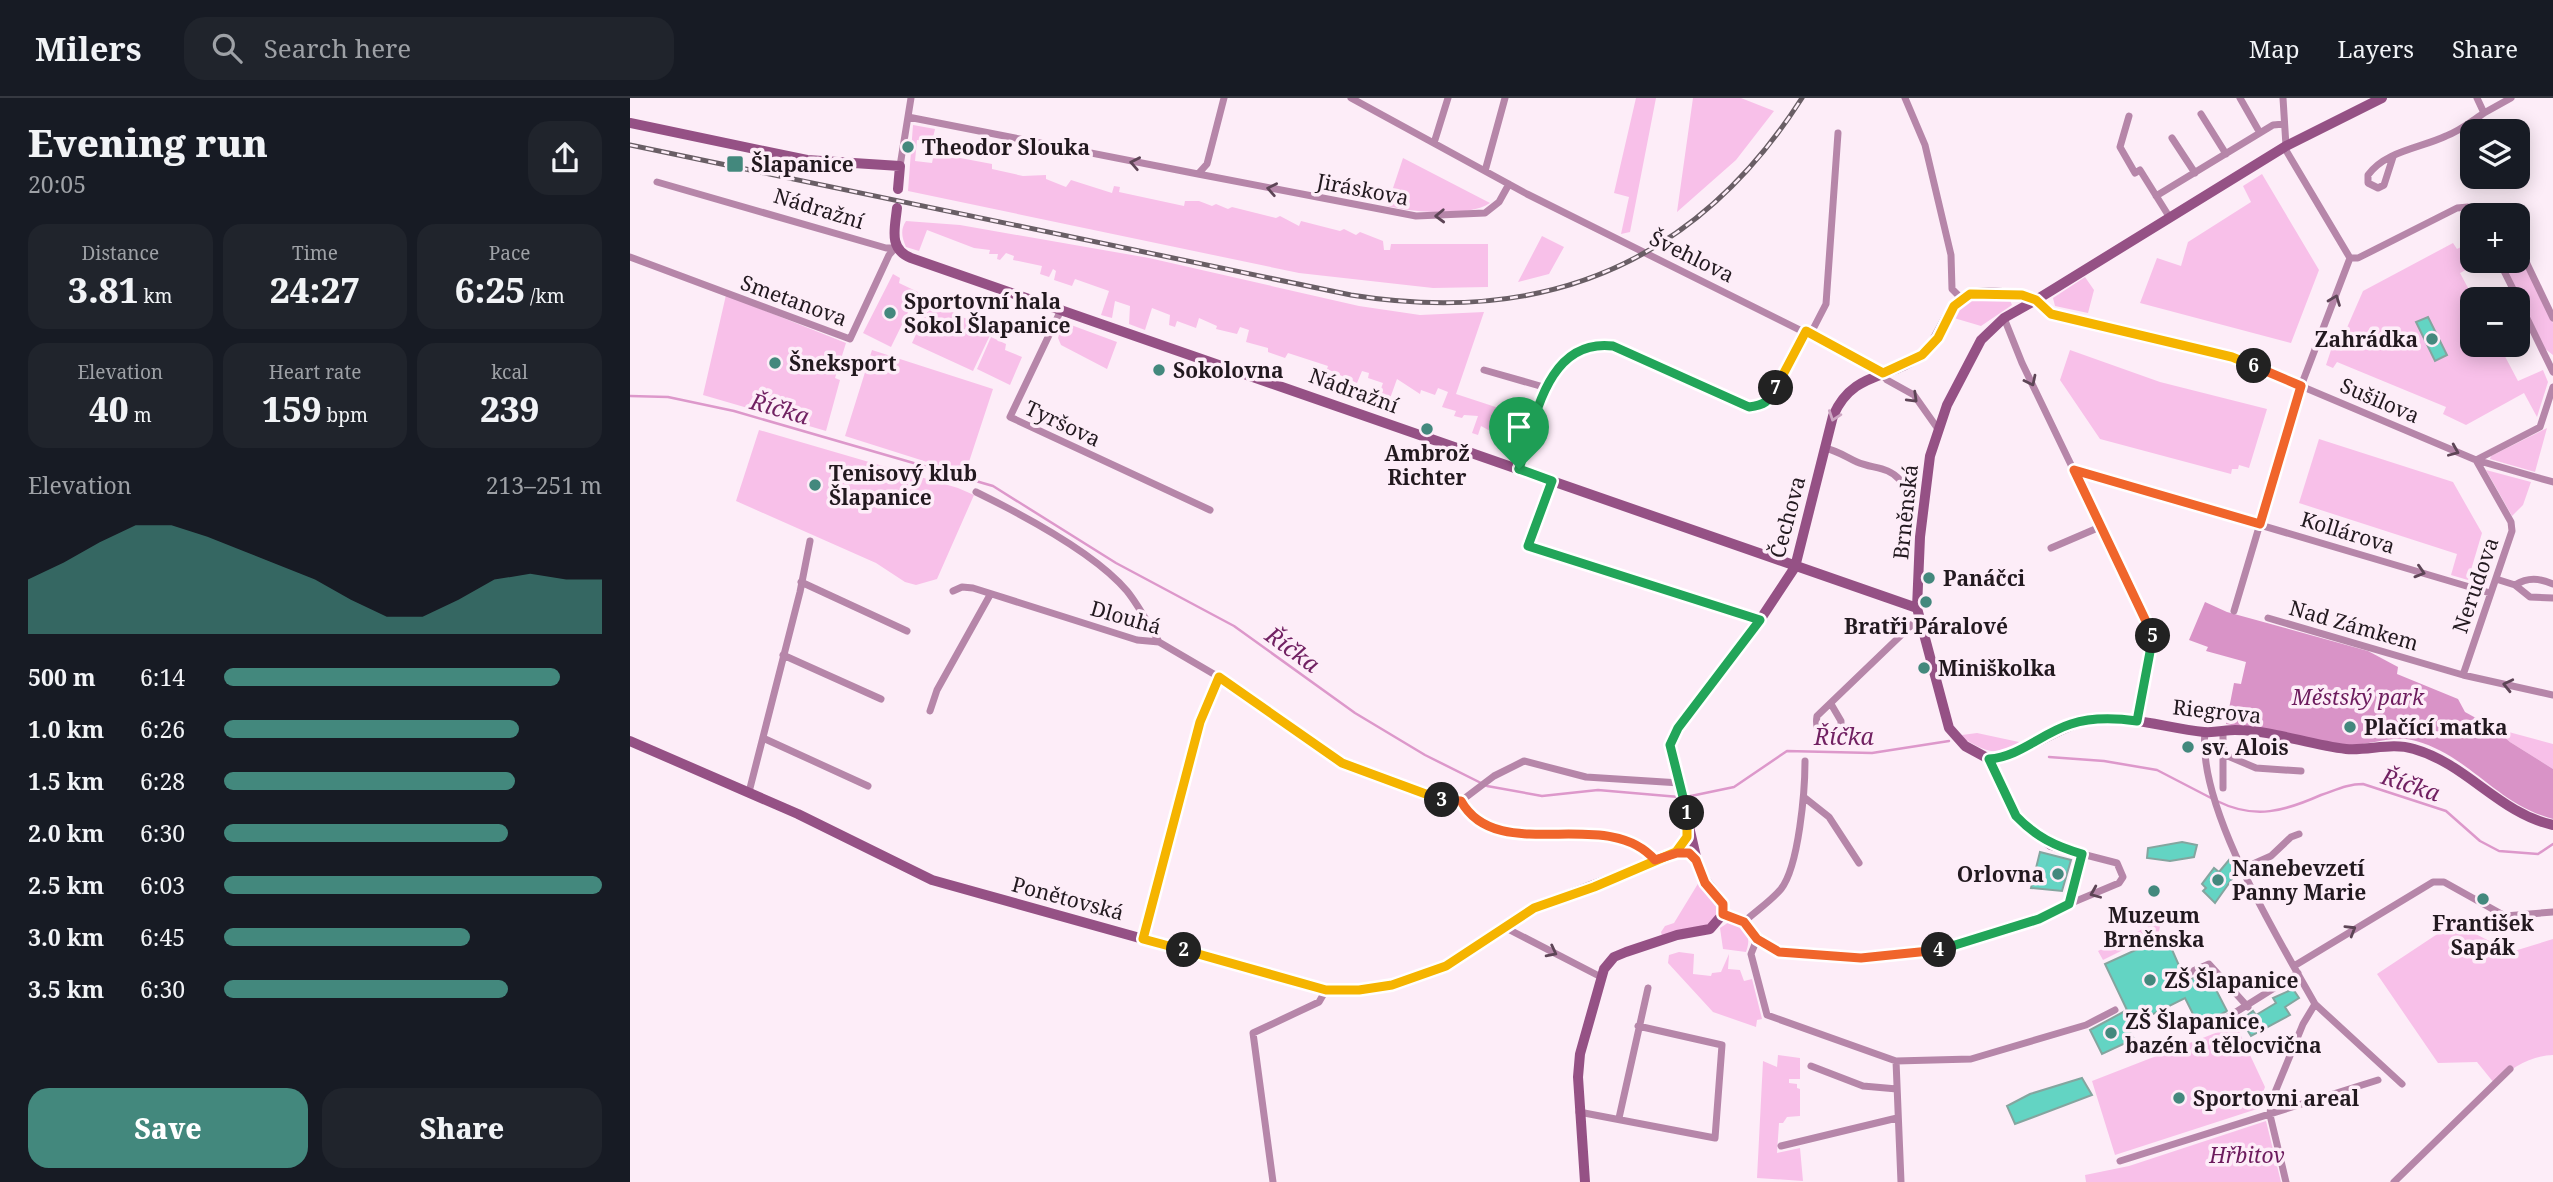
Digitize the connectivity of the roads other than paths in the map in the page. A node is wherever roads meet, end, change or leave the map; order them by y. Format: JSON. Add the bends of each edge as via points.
{"nodes":[{"id":1,"x":911,"y":98,"type":"edge"},
{"id":2,"x":1224,"y":98,"type":"edge"},
{"id":3,"x":1351,"y":98,"type":"edge"},
{"id":4,"x":1448,"y":98,"type":"edge"},
{"id":5,"x":1505,"y":98,"type":"edge"},
{"id":6,"x":1905,"y":98,"type":"edge"},
{"id":7,"x":2240,"y":98,"type":"edge"},
{"id":8,"x":2283,"y":98,"type":"edge"},
{"id":9,"x":2382,"y":98,"type":"edge"},
{"id":10,"x":2477,"y":98,"type":"edge"},
{"id":11,"x":2511,"y":98,"type":"edge"},
{"id":12,"x":2484,"y":113,"type":"junction"},
{"id":13,"x":2202,"y":114,"type":"dead end"},
{"id":14,"x":2129,"y":116,"type":"dead end"},
{"id":15,"x":908,"y":117,"type":"junction"},
{"id":16,"x":630,"y":123,"type":"edge"},
{"id":17,"x":2284,"y":124,"type":"junction"},
{"id":18,"x":1838,"y":133,"type":"dead end"},
{"id":19,"x":2260,"y":133,"type":"junction"},
{"id":20,"x":2172,"y":138,"type":"dead end"},
{"id":21,"x":1434,"y":143,"type":"junction"},
{"id":22,"x":2285,"y":146,"type":"junction"},
{"id":23,"x":2226,"y":154,"type":"junction"},
{"id":24,"x":2393,"y":157,"type":"dead end"},
{"id":25,"x":900,"y":166,"type":"junction"},
{"id":26,"x":1485,"y":171,"type":"junction"},
{"id":27,"x":2195,"y":173,"type":"junction"},
{"id":28,"x":1198,"y":174,"type":"junction"},
{"id":29,"x":657,"y":182,"type":"dead end"},
{"id":30,"x":1509,"y":184,"type":"junction"},
{"id":31,"x":898,"y":189,"type":"dead end"},
{"id":32,"x":2156,"y":196,"type":"junction"},
{"id":33,"x":897,"y":208,"type":"dead end"},
{"id":34,"x":2460,"y":208,"type":"edge"},
{"id":35,"x":2170,"y":218,"type":"junction"},
{"id":36,"x":896,"y":247,"type":"junction"},
{"id":37,"x":630,"y":257,"type":"edge"},
{"id":38,"x":2350,"y":258,"type":"junction"},
{"id":39,"x":2530,"y":270,"type":"edge"},
{"id":40,"x":1961,"y":298,"type":"junction"},
{"id":41,"x":2036,"y":300,"type":"junction"},
{"id":42,"x":1061,"y":310,"type":"junction"},
{"id":43,"x":2004,"y":318,"type":"junction"},
{"id":44,"x":2553,"y":318,"type":"edge"},
{"id":45,"x":2530,"y":325,"type":"edge"},
{"id":46,"x":1809,"y":332,"type":"junction"},
{"id":47,"x":1484,"y":370,"type":"dead end"},
{"id":48,"x":2553,"y":372,"type":"edge"},
{"id":49,"x":1883,"y":373,"type":"junction"},
{"id":50,"x":2301,"y":386,"type":"junction"},
{"id":51,"x":2553,"y":387,"type":"edge"},
{"id":52,"x":1547,"y":388,"type":"junction"},
{"id":53,"x":1938,"y":429,"type":"junction"},
{"id":54,"x":1825,"y":448,"type":"junction"},
{"id":55,"x":2476,"y":460,"type":"junction"},
{"id":56,"x":1519,"y":469,"type":"junction"},
{"id":57,"x":2074,"y":470,"type":"junction"},
{"id":58,"x":1900,"y":480,"type":"dead end"},
{"id":59,"x":1552,"y":481,"type":"junction"},
{"id":60,"x":2553,"y":482,"type":"edge"},
{"id":61,"x":976,"y":492,"type":"dead end"},
{"id":62,"x":1210,"y":510,"type":"dead end"},
{"id":63,"x":2260,"y":524,"type":"junction"},
{"id":64,"x":2100,"y":527,"type":"junction"},
{"id":65,"x":810,"y":541,"type":"dead end"},
{"id":66,"x":2051,"y":548,"type":"dead end"},
{"id":67,"x":1795,"y":568,"type":"junction"},
{"id":68,"x":2496,"y":579,"type":"junction"},
{"id":69,"x":802,"y":582,"type":"junction"},
{"id":70,"x":2553,"y":584,"type":"edge"},
{"id":71,"x":2515,"y":585,"type":"junction"},
{"id":72,"x":953,"y":591,"type":"dead end"},
{"id":73,"x":2490,"y":593,"type":"junction"},
{"id":74,"x":990,"y":595,"type":"junction"},
{"id":75,"x":2553,"y":598,"type":"edge"},
{"id":76,"x":2234,"y":611,"type":"dead end"},
{"id":77,"x":1918,"y":613,"type":"junction"},
{"id":78,"x":2268,"y":618,"type":"dead end"},
{"id":79,"x":1760,"y":620,"type":"junction"},
{"id":80,"x":907,"y":631,"type":"dead end"},
{"id":81,"x":1159,"y":642,"type":"junction"},
{"id":82,"x":783,"y":655,"type":"junction"},
{"id":83,"x":2463,"y":675,"type":"junction"},
{"id":84,"x":1219,"y":677,"type":"junction"},
{"id":85,"x":2553,"y":695,"type":"edge"},
{"id":86,"x":881,"y":699,"type":"dead end"},
{"id":87,"x":1831,"y":704,"type":"junction"},
{"id":88,"x":930,"y":711,"type":"dead end"},
{"id":89,"x":2137,"y":721,"type":"junction"},
{"id":90,"x":2205,"y":732,"type":"junction"},
{"id":91,"x":2223,"y":732,"type":"junction"},
{"id":92,"x":763,"y":738,"type":"junction"},
{"id":93,"x":630,"y":741,"type":"edge"},
{"id":94,"x":2223,"y":754,"type":"junction"},
{"id":95,"x":1989,"y":759,"type":"junction"},
{"id":96,"x":1805,"y":761,"type":"dead end"},
{"id":97,"x":2301,"y":771,"type":"dead end"},
{"id":98,"x":868,"y":786,"type":"dead end"},
{"id":99,"x":1681,"y":786,"type":"junction"},
{"id":100,"x":2223,"y":788,"type":"dead end"},
{"id":101,"x":749,"y":792,"type":"junction"},
{"id":102,"x":1805,"y":798,"type":"junction"},
{"id":103,"x":1461,"y":801,"type":"junction"},
{"id":104,"x":1689,"y":823,"type":"junction"},
{"id":105,"x":2553,"y":825,"type":"edge"},
{"id":106,"x":2299,"y":834,"type":"dead end"},
{"id":107,"x":2082,"y":854,"type":"junction"},
{"id":108,"x":1660,"y":858,"type":"junction"},
{"id":109,"x":1696,"y":860,"type":"junction"},
{"id":110,"x":1859,"y":863,"type":"dead end"},
{"id":111,"x":2244,"y":868,"type":"junction"},
{"id":112,"x":2069,"y":904,"type":"junction"},
{"id":113,"x":2553,"y":912,"type":"edge"},
{"id":114,"x":1723,"y":914,"type":"junction"},
{"id":115,"x":1744,"y":922,"type":"junction"},
{"id":116,"x":1503,"y":927,"type":"junction"},
{"id":117,"x":1143,"y":939,"type":"junction"},
{"id":118,"x":1757,"y":939,"type":"junction"},
{"id":119,"x":2296,"y":970,"type":"junction"},
{"id":120,"x":2184,"y":975,"type":"dead end"},
{"id":121,"x":1601,"y":977,"type":"junction"},
{"id":122,"x":1648,"y":988,"type":"dead end"},
{"id":123,"x":1326,"y":990,"type":"junction"},
{"id":124,"x":2315,"y":1003,"type":"junction"},
{"id":125,"x":2248,"y":1007,"type":"junction"},
{"id":126,"x":2115,"y":1010,"type":"dead end"},
{"id":127,"x":2228,"y":1017,"type":"dead end"},
{"id":128,"x":1639,"y":1026,"type":"junction"},
{"id":129,"x":1895,"y":1061,"type":"junction"},
{"id":130,"x":1811,"y":1066,"type":"dead end"},
{"id":131,"x":2510,"y":1069,"type":"dead end"},
{"id":132,"x":2378,"y":1080,"type":"dead end"},
{"id":133,"x":2402,"y":1084,"type":"dead end"},
{"id":134,"x":1897,"y":1089,"type":"junction"},
{"id":135,"x":1579,"y":1112,"type":"junction"},
{"id":136,"x":2270,"y":1115,"type":"junction"},
{"id":137,"x":1619,"y":1118,"type":"junction"},
{"id":138,"x":1898,"y":1118,"type":"junction"},
{"id":139,"x":1781,"y":1146,"type":"dead end"},
{"id":140,"x":2120,"y":1161,"type":"dead end"},
{"id":141,"x":1273,"y":1182,"type":"edge"},
{"id":142,"x":1585,"y":1182,"type":"edge"},
{"id":143,"x":1900,"y":1182,"type":"edge"},
{"id":144,"x":2286,"y":1182,"type":"edge"},
{"id":145,"x":2394,"y":1182,"type":"edge"}],
"edges":[{"from":1,"to":15,"type":"street"},
{"from":2,"to":28,"type":"street","via":[[1207,164]]},
{"from":3,"to":21,"type":"street","name":"Švehlova"},
{"from":4,"to":21,"type":"street"},
{"from":5,"to":26,"type":"street"},
{"from":6,"to":40,"type":"street","via":[[1925,145],[1951,255],[1952,289]]},
{"from":7,"to":19,"type":"street"},
{"from":8,"to":17,"type":"street"},
{"from":9,"to":22,"type":"street","name":"Brněnská"},
{"from":10,"to":12,"type":"street"},
{"from":11,"to":12,"type":"street"},
{"from":12,"to":24,"type":"street","via":[[2446,137]]},
{"from":13,"to":23,"type":"street"},
{"from":14,"to":32,"type":"street","via":[[2120,148]]},
{"from":15,"to":25,"type":"street"},
{"from":28,"to":15,"type":"street","name":"Jiráskova","one_way":true},
{"from":16,"to":25,"type":"street","via":[[807,160]]},
{"from":17,"to":19,"type":"street"},
{"from":17,"to":22,"type":"street"},
{"from":18,"to":46,"type":"street","via":[[1826,304]]},
{"from":19,"to":23,"type":"street"},
{"from":20,"to":27,"type":"street"},
{"from":21,"to":26,"type":"street","name":"Švehlova"},
{"from":22,"to":35,"type":"street","name":"Brněnská"},
{"from":22,"to":38,"type":"street"},
{"from":23,"to":27,"type":"street"},
{"from":25,"to":31,"type":"street"},
{"from":26,"to":30,"type":"street","name":"Švehlova"},
{"from":27,"to":32,"type":"street"},
{"from":30,"to":28,"type":"street","name":"Jiráskova","one_way":true,"via":[[1499,202],[1485,213],[1416,216]]},
{"from":29,"to":36,"type":"street","name":"Nádražní","via":[[886,248]]},
{"from":30,"to":46,"type":"street","name":"Švehlova"},
{"from":32,"to":35,"type":"street"},
{"from":33,"to":36,"type":"street"},
{"from":34,"to":38,"type":"street"},
{"from":35,"to":41,"type":"street","name":"Brněnská"},
{"from":36,"to":37,"type":"street","name":"Smetanova","via":[[850,339]]},
{"from":36,"to":42,"type":"street","name":"Nádražní","via":[[911,258]]},
{"from":50,"to":38,"type":"street","one_way":true},
{"from":39,"to":44,"type":"street"},
{"from":40,"to":41,"type":"street","via":[[1970,294],[2022,295]]},
{"from":40,"to":49,"type":"street","name":"Čechova","via":[[1938,338],[1922,355]]},
{"from":41,"to":43,"type":"street","name":"Brněnská"},
{"from":41,"to":50,"type":"street","name":"Sušilova","via":[[2051,314],[2232,357]]},
{"from":42,"to":56,"type":"street","name":"Nádražní"},
{"from":42,"to":62,"type":"street","name":"Tyršova","via":[[1010,417]]},
{"from":43,"to":53,"type":"street","name":"Brněnská","via":[[1975,349]]},
{"from":43,"to":57,"type":"street","one_way":true},
{"from":45,"to":48,"type":"street"},
{"from":46,"to":49,"type":"street","name":"Švehlova"},
{"from":46,"to":52,"type":"street","via":[[1771,399],[1762,405],[1749,407],[1613,346],[1599,344],[1563,359]]},
{"from":47,"to":52,"type":"street"},
{"from":49,"to":53,"type":"street","one_way":true,"via":[[1914,395]]},
{"from":49,"to":54,"type":"street","name":"Čechova","one_way":true,"via":[[1842,397]]},
{"from":50,"to":55,"type":"street","name":"Sušilova","one_way":true},
{"from":50,"to":63,"type":"street"},
{"from":51,"to":55,"type":"street","via":[[2540,427]]},
{"from":52,"to":56,"type":"street"},
{"from":53,"to":77,"type":"street","name":"Brněnská","via":[[1920,537]]},
{"from":54,"to":58,"type":"street","via":[[1882,468]]},
{"from":54,"to":67,"type":"street","name":"Čechova"},
{"from":55,"to":60,"type":"street","name":"Sušilova"},
{"from":55,"to":68,"type":"street","name":"Nerudova","via":[[2511,522]]},
{"from":56,"to":59,"type":"street","name":"Nádražní"},
{"from":57,"to":63,"type":"street","name":"Kollárova"},
{"from":57,"to":64,"type":"street"},
{"from":59,"to":67,"type":"street","name":"Nádražní"},
{"from":59,"to":79,"type":"street","via":[[1528,546]]},
{"from":61,"to":81,"type":"street","via":[[1108,572],[1128,592]]},
{"from":63,"to":73,"type":"street","name":"Kollárova","one_way":true},
{"from":63,"to":76,"type":"street"},
{"from":64,"to":66,"type":"street"},
{"from":64,"to":89,"type":"street","via":[[2153,635]]},
{"from":65,"to":69,"type":"street"},
{"from":67,"to":77,"type":"street","name":"Nádražní"},
{"from":67,"to":79,"type":"street","name":"Čechova"},
{"from":68,"to":71,"type":"street"},
{"from":68,"to":73,"type":"street","name":"Nerudova"},
{"from":69,"to":80,"type":"street"},
{"from":69,"to":82,"type":"street"},
{"from":70,"to":71,"type":"street","via":[[2540,579]]},
{"from":71,"to":75,"type":"street","via":[[2530,597]]},
{"from":72,"to":74,"type":"street","name":"Dlouhá","via":[[962,587]]},
{"from":73,"to":83,"type":"street","name":"Nerudova"},
{"from":74,"to":81,"type":"street","name":"Dlouhá","via":[[1137,640]]},
{"from":74,"to":88,"type":"street"},
{"from":77,"to":87,"type":"street"},
{"from":77,"to":95,"type":"street","name":"Brněnská","via":[[1949,728],[1965,746]]},
{"from":78,"to":83,"type":"street","name":"Nad Zámkem"},
{"from":79,"to":99,"type":"street","name":"Čechova","via":[[1678,728],[1670,745]]},
{"from":81,"to":84,"type":"street","name":"Dlouhá"},
{"from":82,"to":86,"type":"street"},
{"from":82,"to":92,"type":"street"},
{"from":85,"to":83,"type":"street","name":"Nad Zámkem","one_way":true},
{"from":84,"to":103,"type":"street","name":"Dlouhá","via":[[1342,763],[1447,801]]},
{"from":84,"to":117,"type":"street","via":[[1200,722]]},
{"from":87,"to":87,"type":"street","via":[[1817,716],[1815,727],[1826,737],[1840,729],[1841,721]]},
{"from":89,"to":90,"type":"street","name":"Riegrova"},
{"from":89,"to":95,"type":"street","name":"Riegrova","via":[[2119,718],[2070,724],[2003,758]]},
{"from":90,"to":91,"type":"street","name":"Riegrova"},
{"from":90,"to":111,"type":"street","via":[[2203,744],[2216,805]]},
{"from":91,"to":94,"type":"street"},
{"from":91,"to":105,"type":"street","name":"Riegrova","via":[[2235,730],[2348,749],[2411,748],[2446,761],[2510,809]]},
{"from":92,"to":98,"type":"street"},
{"from":92,"to":101,"type":"street"},
{"from":93,"to":101,"type":"street","name":"Ponětovská"},
{"from":94,"to":97,"type":"street","via":[[2256,768]]},
{"from":94,"to":100,"type":"street"},
{"from":95,"to":107,"type":"street","via":[[2016,816],[2051,845]]},
{"from":96,"to":102,"type":"street"},
{"from":99,"to":103,"type":"street","via":[[1586,777],[1524,761]]},
{"from":99,"to":104,"type":"street","name":"Čechova"},
{"from":101,"to":117,"type":"street","name":"Ponětovská","via":[[932,880]]},
{"from":102,"to":110,"type":"street","via":[[1829,817]]},
{"from":102,"to":115,"type":"street","via":[[1788,876]]},
{"from":103,"to":108,"type":"street","via":[[1479,822],[1514,831],[1610,836]]},
{"from":104,"to":108,"type":"street","via":[[1683,845]]},
{"from":104,"to":109,"type":"street","name":"Čechova"},
{"from":106,"to":111,"type":"street","via":[[2271,856]]},
{"from":107,"to":112,"type":"street"},
{"from":107,"to":112,"type":"street","one_way":true,"via":[[2117,863],[2123,877],[2119,883]]},
{"from":108,"to":109,"type":"street","via":[[1685,852]]},
{"from":108,"to":116,"type":"street","name":"Ponětovská","via":[[1534,908]]},
{"from":109,"to":114,"type":"street","name":"Čechova","via":[[1705,883],[1723,904]]},
{"from":111,"to":119,"type":"street","via":[[2266,919]]},
{"from":112,"to":118,"type":"street","via":[[2039,919],[1931,951],[1861,958],[1779,952]]},
{"from":119,"to":113,"type":"street","one_way":true,"via":[[2433,882],[2444,882],[2505,916]]},
{"from":114,"to":115,"type":"street"},
{"from":114,"to":121,"type":"street","via":[[1710,929],[1614,957]]},
{"from":115,"to":118,"type":"street"},
{"from":116,"to":121,"type":"street","one_way":true},
{"from":116,"to":123,"type":"street","name":"Ponětovská","via":[[1446,966],[1420,976],[1376,989]]},
{"from":117,"to":123,"type":"street","name":"Ponětovská"},
{"from":118,"to":129,"type":"street","via":[[1751,954],[1768,1015]]},
{"from":119,"to":124,"type":"street"},
{"from":119,"to":125,"type":"street"},
{"from":120,"to":125,"type":"street","via":[[2209,964]]},
{"from":121,"to":135,"type":"street","via":[[1580,1054]]},
{"from":122,"to":128,"type":"street"},
{"from":123,"to":141,"type":"street","via":[[1319,1002],[1253,1033]]},
{"from":124,"to":133,"type":"street"},
{"from":124,"to":136,"type":"street","via":[[2271,1102]]},
{"from":125,"to":127,"type":"street"},
{"from":126,"to":129,"type":"street","via":[[2085,1025],[1971,1059]]},
{"from":128,"to":137,"type":"street"},
{"from":128,"to":137,"type":"street","via":[[1722,1045],[1715,1138]]},
{"from":129,"to":134,"type":"street"},
{"from":130,"to":134,"type":"street","via":[[1863,1086]]},
{"from":131,"to":145,"type":"street"},
{"from":132,"to":136,"type":"street"},
{"from":134,"to":138,"type":"street"},
{"from":135,"to":137,"type":"street"},
{"from":135,"to":142,"type":"street"},
{"from":136,"to":140,"type":"street"},
{"from":136,"to":144,"type":"street"},
{"from":138,"to":139,"type":"street"},
{"from":138,"to":143,"type":"street"}]}
